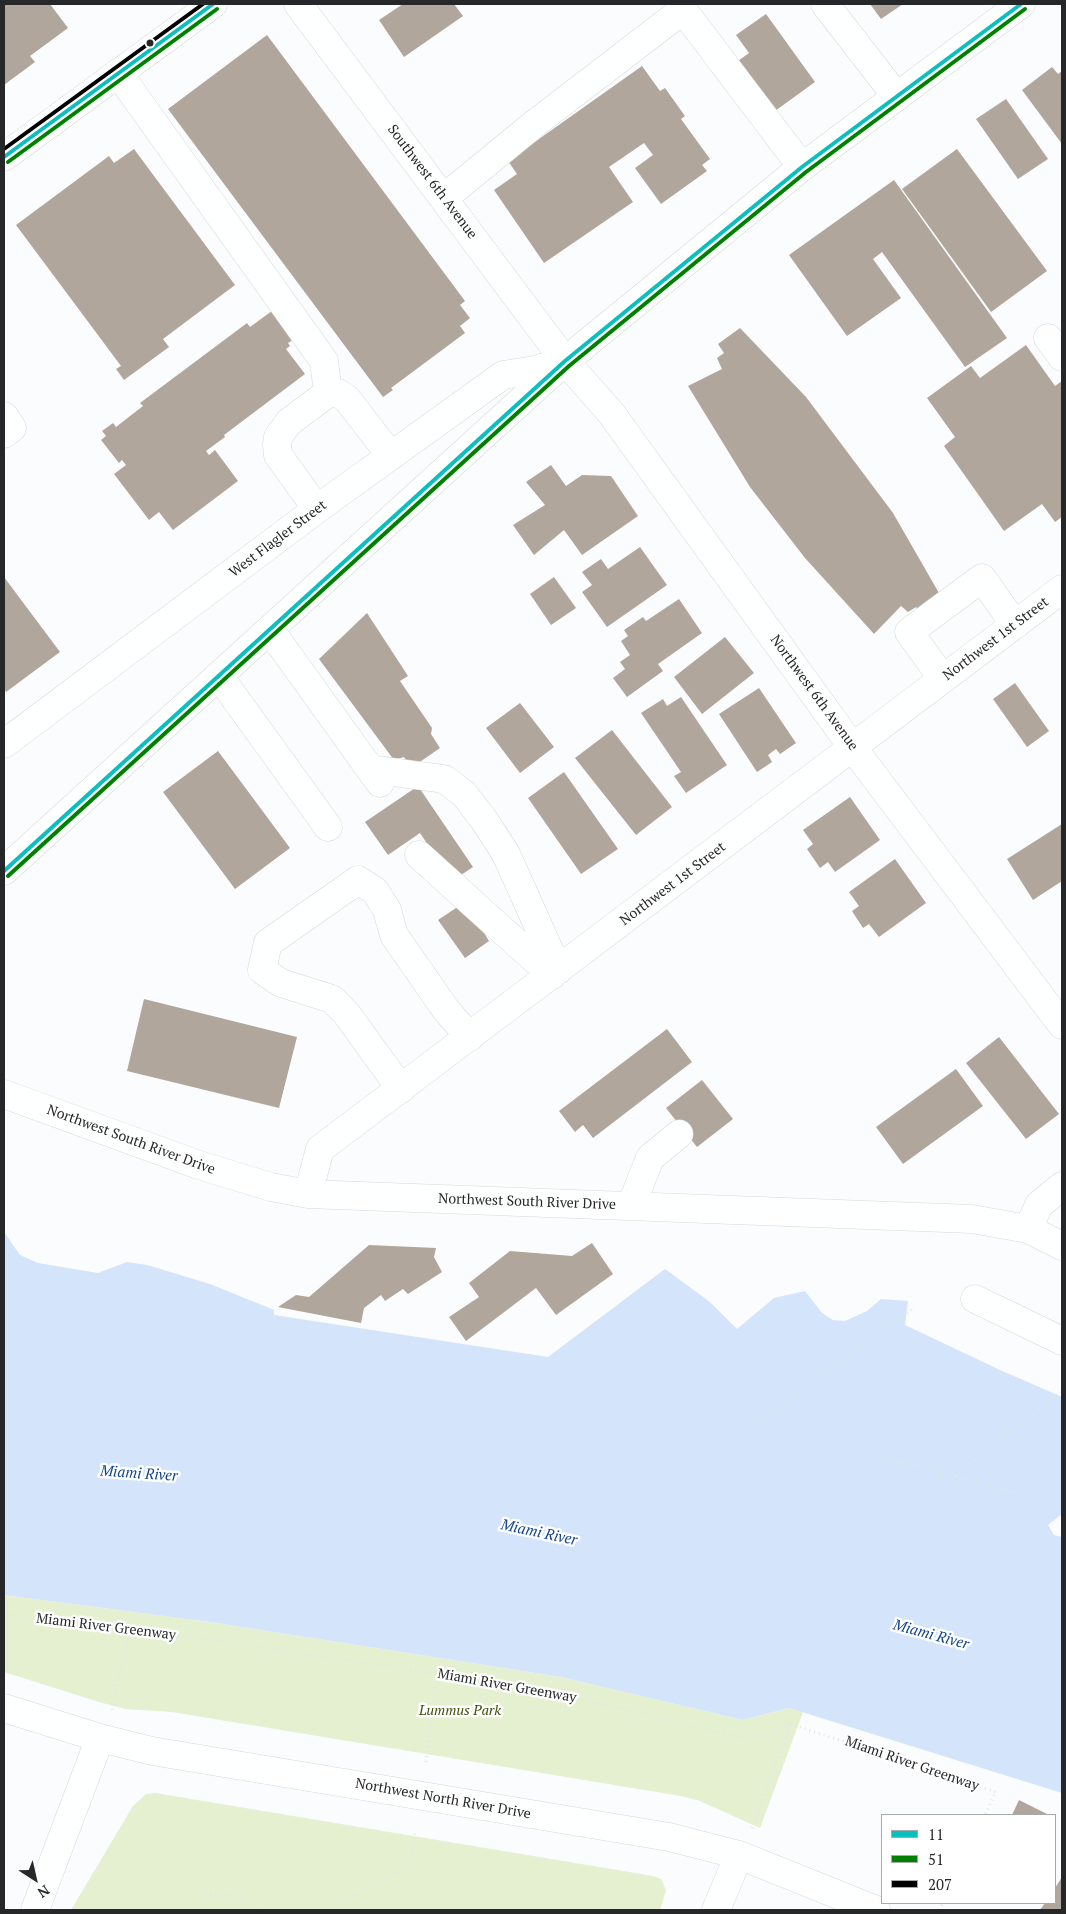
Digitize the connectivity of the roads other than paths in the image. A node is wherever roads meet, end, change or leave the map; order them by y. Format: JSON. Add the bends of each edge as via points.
{"nodes":[{"id":1,"x":213,"y":4,"type":"edge"},
{"id":2,"x":298,"y":4,"type":"edge"},
{"id":3,"x":825,"y":4,"type":"edge"},
{"id":4,"x":1021,"y":4,"type":"edge"},
{"id":5,"x":118,"y":73,"type":"junction"},
{"id":6,"x":897,"y":97,"type":"junction"},
{"id":7,"x":4,"y":157,"type":"edge"},
{"id":8,"x":802,"y":167,"type":"junction"},
{"id":9,"x":444,"y":198,"type":"junction"},
{"id":10,"x":565,"y":361,"type":"junction"},
{"id":11,"x":328,"y":393,"type":"junction"},
{"id":12,"x":4,"y":416,"type":"edge"},
{"id":13,"x":4,"y":434,"type":"edge"},
{"id":14,"x":391,"y":456,"type":"junction"},
{"id":15,"x":317,"y":509,"type":"junction"},
{"id":16,"x":1062,"y":589,"type":"edge"},
{"id":17,"x":1015,"y":625,"type":"junction"},
{"id":18,"x":270,"y":630,"type":"junction"},
{"id":19,"x":219,"y":676,"type":"junction"},
{"id":20,"x":943,"y":679,"type":"junction"},
{"id":21,"x":4,"y":744,"type":"edge"},
{"id":22,"x":853,"y":748,"type":"junction"},
{"id":23,"x":328,"y":826,"type":"dead end"},
{"id":24,"x":419,"y":855,"type":"dead end"},
{"id":25,"x":4,"y":871,"type":"edge"},
{"id":26,"x":555,"y":973,"type":"junction"},
{"id":27,"x":1062,"y":1025,"type":"edge"},
{"id":28,"x":470,"y":1037,"type":"junction"},
{"id":29,"x":401,"y":1089,"type":"junction"},
{"id":30,"x":4,"y":1094,"type":"edge"},
{"id":31,"x":679,"y":1134,"type":"dead end"},
{"id":32,"x":1062,"y":1186,"type":"edge"},
{"id":33,"x":308,"y":1194,"type":"junction"},
{"id":34,"x":631,"y":1206,"type":"junction"},
{"id":35,"x":1028,"y":1229,"type":"junction"},
{"id":36,"x":1062,"y":1246,"type":"edge"},
{"id":37,"x":976,"y":1299,"type":"dead end"},
{"id":38,"x":1062,"y":1341,"type":"edge"},
{"id":39,"x":4,"y":1708,"type":"edge"},
{"id":40,"x":100,"y":1738,"type":"junction"},
{"id":41,"x":739,"y":1855,"type":"junction"},
{"id":42,"x":35,"y":1910,"type":"edge"},
{"id":43,"x":716,"y":1910,"type":"edge"},
{"id":44,"x":876,"y":1910,"type":"edge"}],
"edges":[{"from":1,"to":5,"type":"street"},
{"from":2,"to":9,"type":"street","name":"Southwest 6th Avenue"},
{"from":3,"to":6,"type":"street"},
{"from":4,"to":6,"type":"street","name":"West Flagler Street"},
{"from":5,"to":7,"type":"street"},
{"from":5,"to":11,"type":"street","via":[[324,360]]},
{"from":6,"to":8,"type":"street","name":"West Flagler Street"},
{"from":8,"to":9,"type":"street","via":[[683,10]]},
{"from":8,"to":10,"type":"street","name":"West Flagler Street"},
{"from":9,"to":10,"type":"street","name":"Southwest 6th Avenue"},
{"from":10,"to":14,"type":"street","name":"West Flagler Street","via":[[503,375]]},
{"from":10,"to":18,"type":"street","name":"West Flagler Street"},
{"from":10,"to":22,"type":"street","name":"Northwest 6th Avenue","via":[[611,413]]},
{"from":11,"to":14,"type":"street","via":[[347,399]]},
{"from":11,"to":15,"type":"street","via":[[289,422],[276,445],[278,455]]},
{"from":12,"to":13,"type":"street","via":[[12,428]]},
{"from":14,"to":15,"type":"street","name":"West Flagler Street"},
{"from":15,"to":21,"type":"street","name":"West Flagler Street"},
{"from":16,"to":17,"type":"street","name":"Northwest 1st Street"},
{"from":17,"to":20,"type":"street","name":"Northwest 1st Street"},
{"from":17,"to":20,"type":"street","via":[[982,578],[908,632]]},
{"from":18,"to":19,"type":"street","name":"West Flagler Street"},
{"from":18,"to":26,"type":"street","via":[[376,778],[444,779],[464,794],[506,854]]},
{"from":19,"to":23,"type":"street"},
{"from":19,"to":25,"type":"street","name":"West Flagler Street"},
{"from":20,"to":22,"type":"street","name":"Northwest 1st Street"},
{"from":22,"to":26,"type":"street","name":"Northwest 1st Street"},
{"from":22,"to":27,"type":"street","name":"Northwest 6th Avenue"},
{"from":24,"to":26,"type":"street"},
{"from":26,"to":28,"type":"street","name":"Northwest 1st Street"},
{"from":28,"to":29,"type":"street","name":"Northwest 1st Street"},
{"from":28,"to":29,"type":"street","via":[[446,1010],[394,935],[387,910],[375,892],[358,880],[268,943],[262,970],[281,983],[332,999],[346,1013]]},
{"from":29,"to":33,"type":"street","name":"Northwest 1st Street","via":[[320,1149]]},
{"from":30,"to":33,"type":"street","name":"Northwest South River Drive","via":[[198,1165],[263,1185]]},
{"from":31,"to":34,"type":"street","via":[[650,1158]]},
{"from":32,"to":35,"type":"street","via":[[1039,1206]]},
{"from":33,"to":34,"type":"street","name":"Northwest South River Drive"},
{"from":34,"to":35,"type":"street","name":"Northwest South River Drive","via":[[972,1219]]},
{"from":35,"to":36,"type":"street","name":"Northwest South River Drive"},
{"from":37,"to":38,"type":"street"},
{"from":39,"to":40,"type":"street","name":"Northwest North River Drive"},
{"from":40,"to":41,"type":"street","name":"Northwest North River Drive","via":[[152,1751],[657,1834]]},
{"from":40,"to":42,"type":"street"},
{"from":41,"to":43,"type":"street"},
{"from":41,"to":44,"type":"street","name":"Northwest North River Drive"}]}
